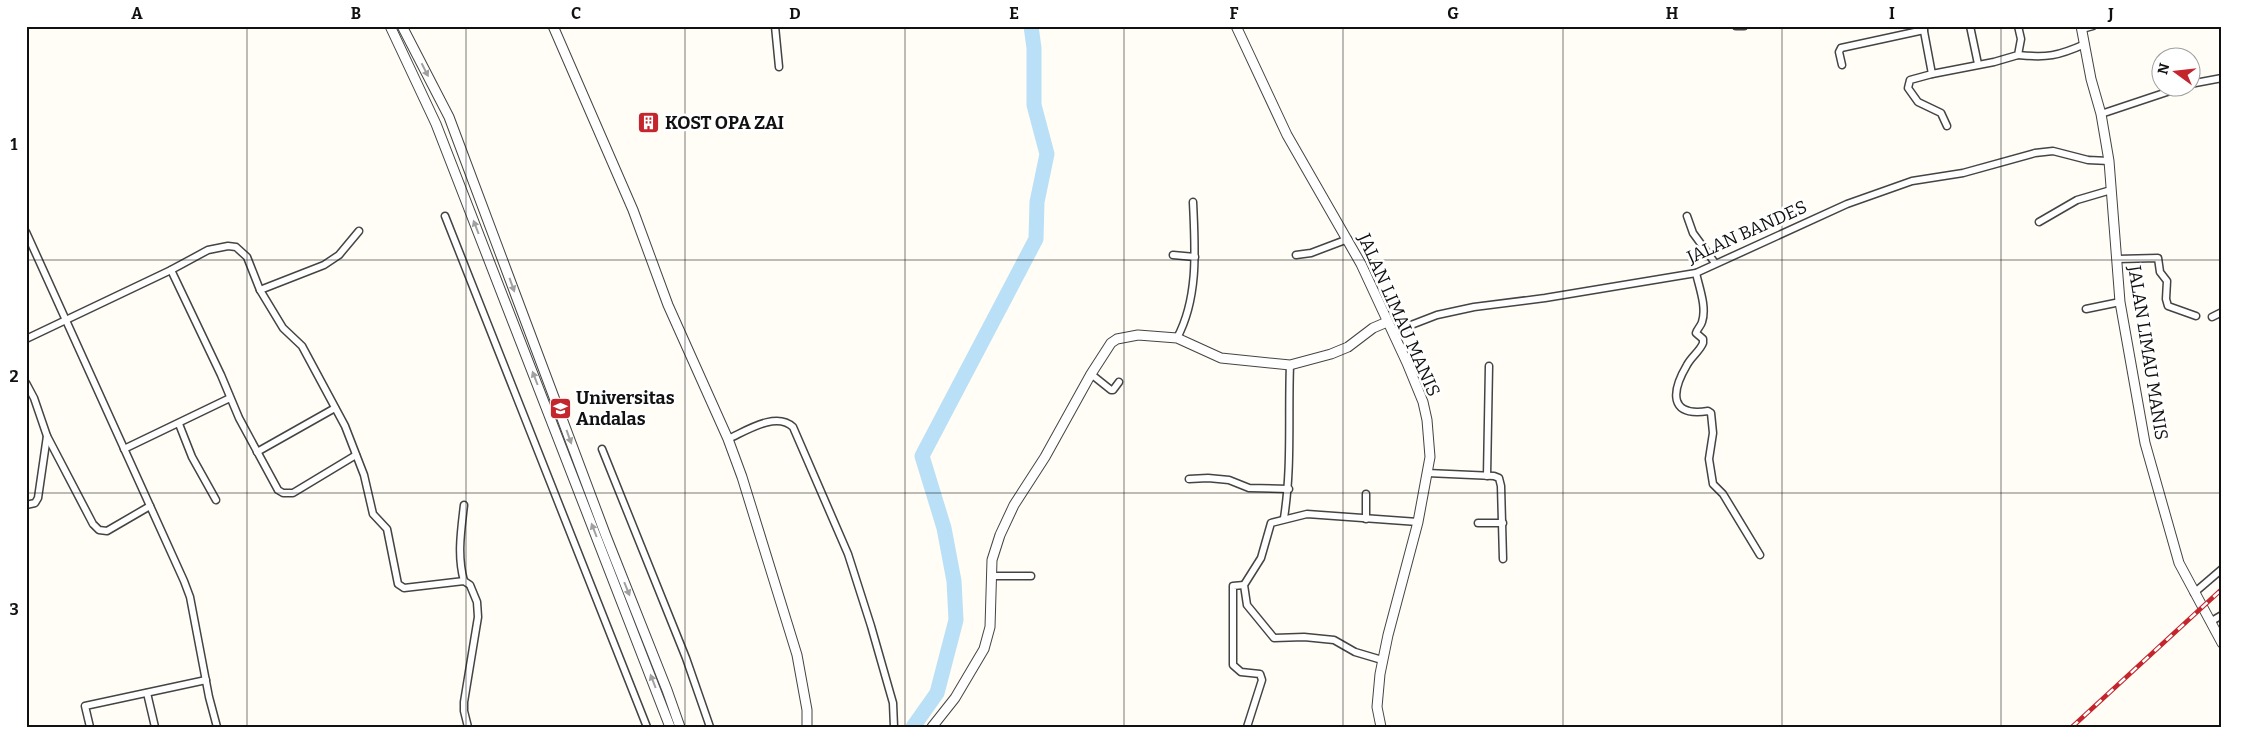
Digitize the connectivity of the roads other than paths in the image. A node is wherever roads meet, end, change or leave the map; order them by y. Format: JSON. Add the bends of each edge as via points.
{"nodes":[{"id":1,"x":390,"y":26,"type":"edge"},
{"id":2,"x":402,"y":26,"type":"edge"},
{"id":3,"x":553,"y":26,"type":"edge"},
{"id":4,"x":775,"y":26,"type":"edge"},
{"id":5,"x":1236,"y":26,"type":"edge"},
{"id":6,"x":1736,"y":26,"type":"edge"},
{"id":7,"x":1744,"y":26,"type":"edge"},
{"id":8,"x":1970,"y":26,"type":"edge"},
{"id":9,"x":2018,"y":26,"type":"edge"},
{"id":10,"x":2093,"y":26,"type":"edge"},
{"id":11,"x":1923,"y":28,"type":"edge"},
{"id":12,"x":2081,"y":28,"type":"edge"},
{"id":13,"x":2084,"y":44,"type":"junction"},
{"id":14,"x":2018,"y":55,"type":"junction"},
{"id":15,"x":1978,"y":64,"type":"junction"},
{"id":16,"x":1842,"y":65,"type":"dead end"},
{"id":17,"x":779,"y":67,"type":"dead end"},
{"id":18,"x":1932,"y":74,"type":"junction"},
{"id":19,"x":2222,"y":78,"type":"edge"},
{"id":20,"x":2200,"y":82,"type":"edge"},
{"id":21,"x":2150,"y":98,"type":"edge"},
{"id":22,"x":2101,"y":114,"type":"junction"},
{"id":23,"x":1947,"y":126,"type":"dead end"},
{"id":24,"x":2109,"y":161,"type":"junction"},
{"id":25,"x":2111,"y":190,"type":"junction"},
{"id":26,"x":1193,"y":202,"type":"dead end"},
{"id":27,"x":445,"y":216,"type":"dead end"},
{"id":28,"x":1687,"y":216,"type":"dead end"},
{"id":29,"x":2039,"y":222,"type":"dead end"},
{"id":30,"x":359,"y":231,"type":"dead end"},
{"id":31,"x":26,"y":232,"type":"edge"},
{"id":32,"x":1348,"y":239,"type":"junction"},
{"id":33,"x":1172,"y":255,"type":"dead end"},
{"id":34,"x":1296,"y":255,"type":"dead end"},
{"id":35,"x":1195,"y":257,"type":"junction"},
{"id":36,"x":2117,"y":259,"type":"junction"},
{"id":37,"x":1715,"y":263,"type":"junction"},
{"id":38,"x":171,"y":270,"type":"junction"},
{"id":39,"x":1696,"y":273,"type":"junction"},
{"id":40,"x":260,"y":290,"type":"junction"},
{"id":41,"x":2120,"y":302,"type":"junction"},
{"id":42,"x":2086,"y":309,"type":"dead end"},
{"id":43,"x":2222,"y":312,"type":"edge"},
{"id":44,"x":2196,"y":316,"type":"dead end"},
{"id":45,"x":2212,"y":317,"type":"dead end"},
{"id":46,"x":66,"y":318,"type":"junction"},
{"id":47,"x":1387,"y":322,"type":"junction"},
{"id":48,"x":1392,"y":332,"type":"junction"},
{"id":49,"x":1178,"y":338,"type":"junction"},
{"id":50,"x":26,"y":339,"type":"edge"},
{"id":51,"x":1290,"y":365,"type":"junction"},
{"id":52,"x":1489,"y":366,"type":"dead end"},
{"id":53,"x":1091,"y":374,"type":"junction"},
{"id":54,"x":1119,"y":382,"type":"dead end"},
{"id":55,"x":26,"y":383,"type":"edge"},
{"id":56,"x":230,"y":398,"type":"junction"},
{"id":57,"x":335,"y":408,"type":"junction"},
{"id":58,"x":179,"y":424,"type":"junction"},
{"id":59,"x":47,"y":436,"type":"junction"},
{"id":60,"x":728,"y":439,"type":"junction"},
{"id":61,"x":124,"y":449,"type":"junction"},
{"id":62,"x":602,"y":449,"type":"dead end"},
{"id":63,"x":257,"y":452,"type":"junction"},
{"id":64,"x":356,"y":455,"type":"junction"},
{"id":65,"x":1427,"y":473,"type":"junction"},
{"id":66,"x":1487,"y":476,"type":"junction"},
{"id":67,"x":1189,"y":479,"type":"dead end"},
{"id":68,"x":1288,"y":489,"type":"junction"},
{"id":69,"x":1366,"y":494,"type":"dead end"},
{"id":70,"x":216,"y":500,"type":"dead end"},
{"id":71,"x":26,"y":505,"type":"edge"},
{"id":72,"x":464,"y":505,"type":"dead end"},
{"id":73,"x":150,"y":506,"type":"junction"},
{"id":74,"x":1284,"y":518,"type":"junction"},
{"id":75,"x":1366,"y":518,"type":"junction"},
{"id":76,"x":1418,"y":522,"type":"junction"},
{"id":77,"x":1478,"y":523,"type":"dead end"},
{"id":78,"x":1503,"y":523,"type":"junction"},
{"id":79,"x":1760,"y":555,"type":"dead end"},
{"id":80,"x":1503,"y":559,"type":"dead end"},
{"id":81,"x":2222,"y":570,"type":"edge"},
{"id":82,"x":992,"y":576,"type":"junction"},
{"id":83,"x":1031,"y":576,"type":"dead end"},
{"id":84,"x":464,"y":581,"type":"junction"},
{"id":85,"x":1244,"y":585,"type":"junction"},
{"id":86,"x":2194,"y":593,"type":"junction"},
{"id":87,"x":2222,"y":615,"type":"edge"},
{"id":88,"x":2210,"y":622,"type":"junction"},
{"id":89,"x":2222,"y":643,"type":"edge"},
{"id":90,"x":1382,"y":660,"type":"junction"},
{"id":91,"x":206,"y":680,"type":"junction"},
{"id":92,"x":147,"y":692,"type":"junction"},
{"id":93,"x":90,"y":727,"type":"edge"},
{"id":94,"x":156,"y":727,"type":"edge"},
{"id":95,"x":218,"y":727,"type":"edge"},
{"id":96,"x":468,"y":727,"type":"edge"},
{"id":97,"x":646,"y":727,"type":"edge"},
{"id":98,"x":670,"y":727,"type":"edge"},
{"id":99,"x":680,"y":727,"type":"edge"},
{"id":100,"x":710,"y":727,"type":"edge"},
{"id":101,"x":807,"y":727,"type":"edge"},
{"id":102,"x":894,"y":727,"type":"edge"},
{"id":103,"x":932,"y":727,"type":"edge"},
{"id":104,"x":1247,"y":727,"type":"edge"},
{"id":105,"x":1381,"y":727,"type":"edge"}],
"edges":[{"from":98,"to":1,"type":"street","one_way":true,"via":[[436,124]]},
{"from":2,"to":99,"type":"street","one_way":true,"via":[[449,117]]},
{"from":3,"to":60,"type":"street","via":[[633,210],[668,306]]},
{"from":4,"to":17,"type":"street"},
{"from":5,"to":32,"type":"street","name":"JALAN LIMAU MANIS","via":[[1287,135]]},
{"from":6,"to":7,"type":"street"},
{"from":8,"to":15,"type":"street"},
{"from":9,"to":14,"type":"street","via":[[2021,39]]},
{"from":10,"to":12,"type":"street"},
{"from":11,"to":16,"type":"street","via":[[1841,48]]},
{"from":11,"to":18,"type":"street"},
{"from":12,"to":13,"type":"street","name":"JALAN LIMAU MANIS"},
{"from":13,"to":14,"type":"street","via":[[2043,58]]},
{"from":13,"to":22,"type":"street","name":"JALAN LIMAU MANIS"},
{"from":14,"to":15,"type":"street"},
{"from":15,"to":18,"type":"street"},
{"from":18,"to":23,"type":"street","via":[[1910,80],[1908,88],[1918,102],[1942,113]]},
{"from":19,"to":20,"type":"street"},
{"from":21,"to":22,"type":"street"},
{"from":22,"to":24,"type":"street","name":"JALAN LIMAU MANIS"},
{"from":24,"to":25,"type":"street","name":"JALAN LIMAU MANIS"},
{"from":24,"to":37,"type":"street","name":"JALAN BANDES","via":[[2053,152],[1912,181],[1847,204]]},
{"from":25,"to":29,"type":"street","via":[[2077,200]]},
{"from":25,"to":36,"type":"street","name":"JALAN LIMAU MANIS"},
{"from":26,"to":35,"type":"street"},
{"from":27,"to":97,"type":"street"},
{"from":28,"to":37,"type":"street","via":[[1693,233]]},
{"from":30,"to":40,"type":"street","via":[[339,256]]},
{"from":31,"to":46,"type":"street"},
{"from":32,"to":34,"type":"street","via":[[1312,253]]},
{"from":32,"to":47,"type":"street","name":"JALAN LIMAU MANIS"},
{"from":33,"to":35,"type":"street"},
{"from":35,"to":49,"type":"street","via":[[1186,321]]},
{"from":36,"to":41,"type":"street","name":"JALAN LIMAU MANIS"},
{"from":36,"to":44,"type":"street","via":[[2158,258],[2160,272],[2167,281],[2168,306]]},
{"from":37,"to":39,"type":"street","name":"JALAN BANDES"},
{"from":38,"to":40,"type":"street","via":[[208,250],[228,246],[247,256]]},
{"from":38,"to":46,"type":"street"},
{"from":38,"to":56,"type":"street"},
{"from":39,"to":48,"type":"street","name":"JALAN BANDES","via":[[1474,307],[1437,315]]},
{"from":39,"to":79,"type":"street","via":[[1703,302],[1702,321],[1696,332],[1703,343],[1684,371],[1676,393],[1677,400],[1685,411],[1708,410],[1711,413],[1713,433],[1709,459],[1713,484],[1723,494]]},
{"from":40,"to":57,"type":"street","via":[[283,328],[302,346]]},
{"from":41,"to":42,"type":"street"},
{"from":41,"to":86,"type":"street","name":"JALAN LIMAU MANIS","via":[[2145,442],[2179,563]]},
{"from":43,"to":45,"type":"street"},
{"from":46,"to":50,"type":"street"},
{"from":46,"to":61,"type":"street"},
{"from":47,"to":48,"type":"street","name":"JALAN LIMAU MANIS"},
{"from":47,"to":51,"type":"street","via":[[1373,328],[1348,347]]},
{"from":48,"to":65,"type":"street","name":"JALAN LIMAU MANIS","via":[[1425,411],[1430,442]]},
{"from":49,"to":51,"type":"street","via":[[1221,358]]},
{"from":49,"to":53,"type":"street","via":[[1138,335],[1117,339]]},
{"from":51,"to":68,"type":"street"},
{"from":52,"to":66,"type":"street"},
{"from":53,"to":54,"type":"street","via":[[1111,390]]},
{"from":53,"to":82,"type":"street","via":[[1014,505],[994,552]]},
{"from":55,"to":59,"type":"street"},
{"from":56,"to":58,"type":"street"},
{"from":56,"to":63,"type":"street"},
{"from":57,"to":63,"type":"street"},
{"from":57,"to":64,"type":"street"},
{"from":58,"to":61,"type":"street"},
{"from":58,"to":70,"type":"street","via":[[192,457]]},
{"from":59,"to":71,"type":"street","via":[[38,498],[35,503]]},
{"from":59,"to":73,"type":"street","via":[[99,530],[107,531]]},
{"from":60,"to":101,"type":"street","via":[[798,654]]},
{"from":60,"to":102,"type":"street","via":[[765,423],[777,421],[793,427],[848,554],[893,703]]},
{"from":61,"to":73,"type":"street"},
{"from":62,"to":100,"type":"street","via":[[686,658]]},
{"from":63,"to":64,"type":"street","via":[[278,490],[286,494],[293,493]]},
{"from":64,"to":84,"type":"street","via":[[373,514],[387,528],[398,584],[404,588]]},
{"from":65,"to":66,"type":"street"},
{"from":65,"to":76,"type":"street","name":"JALAN LIMAU MANIS"},
{"from":66,"to":78,"type":"street","via":[[1494,476],[1501,482]]},
{"from":67,"to":68,"type":"street","via":[[1229,480],[1248,488]]},
{"from":68,"to":74,"type":"street"},
{"from":69,"to":75,"type":"street"},
{"from":72,"to":84,"type":"street","via":[[460,567]]},
{"from":73,"to":91,"type":"street","via":[[190,597]]},
{"from":74,"to":75,"type":"street","via":[[1307,514]]},
{"from":74,"to":85,"type":"street","via":[[1271,522],[1261,558]]},
{"from":75,"to":76,"type":"street"},
{"from":76,"to":90,"type":"street","name":"JALAN LIMAU MANIS"},
{"from":77,"to":78,"type":"street"},
{"from":78,"to":80,"type":"street"},
{"from":81,"to":86,"type":"street"},
{"from":82,"to":83,"type":"street"},
{"from":82,"to":103,"type":"street","via":[[990,627],[984,649],[955,698]]},
{"from":84,"to":96,"type":"street","via":[[470,585],[477,602],[478,617],[464,702]]},
{"from":85,"to":90,"type":"street","via":[[1247,605],[1274,638],[1334,640],[1355,652]]},
{"from":85,"to":104,"type":"street","via":[[1233,586],[1233,665],[1241,672],[1260,674],[1262,680]]},
{"from":86,"to":88,"type":"street","name":"JALAN LIMAU MANIS"},
{"from":87,"to":88,"type":"street"},
{"from":88,"to":89,"type":"street","name":"JALAN LIMAU MANIS"},
{"from":90,"to":105,"type":"street","name":"JALAN LIMAU MANIS","via":[[1377,693]]},
{"from":91,"to":92,"type":"street"},
{"from":91,"to":95,"type":"street"},
{"from":92,"to":93,"type":"street","via":[[85,706]]},
{"from":92,"to":94,"type":"street"}]}
